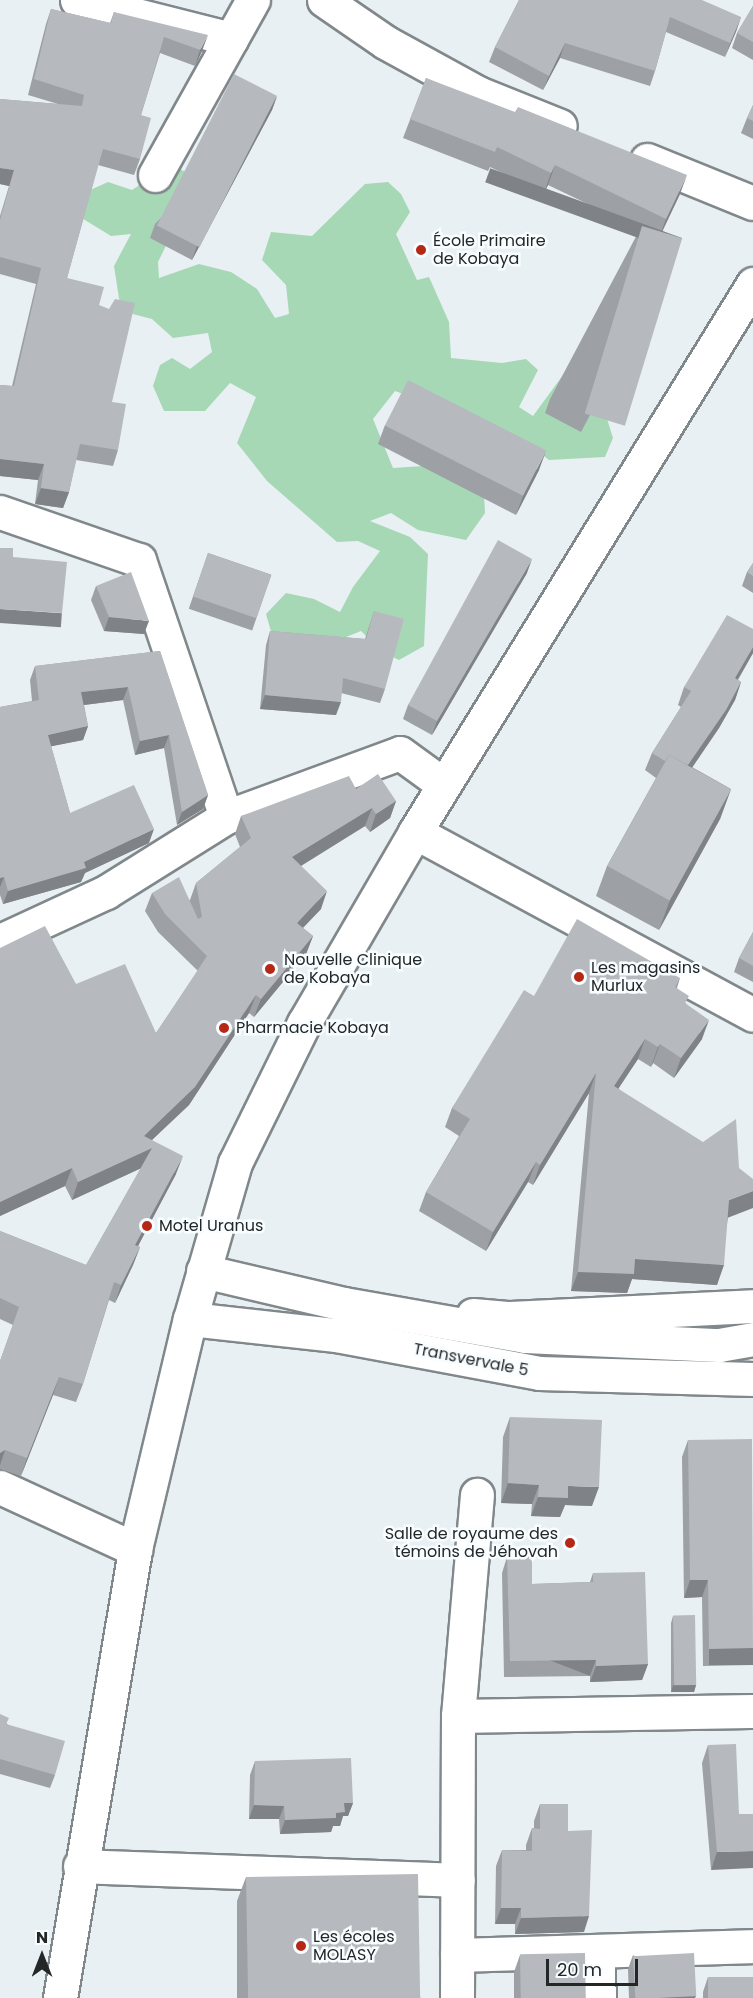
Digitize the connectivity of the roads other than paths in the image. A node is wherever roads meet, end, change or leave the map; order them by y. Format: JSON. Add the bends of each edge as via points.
{"nodes":[{"id":1,"x":76,"y":0,"type":"edge"},
{"id":2,"x":253,"y":0,"type":"edge"},
{"id":3,"x":324,"y":0,"type":"edge"},
{"id":4,"x":231,"y":39,"type":"junction"},
{"id":5,"x":588,"y":137,"type":"edge"},
{"id":6,"x":621,"y":150,"type":"edge"},
{"id":7,"x":155,"y":174,"type":"dead end"},
{"id":8,"x":753,"y":203,"type":"edge"},
{"id":9,"x":753,"y":284,"type":"edge"},
{"id":10,"x":0,"y":513,"type":"edge"},
{"id":11,"x":444,"y":785,"type":"junction"},
{"id":12,"x":226,"y":817,"type":"junction"},
{"id":13,"x":415,"y":832,"type":"junction"},
{"id":14,"x":0,"y":941,"type":"edge"},
{"id":15,"x":753,"y":1015,"type":"edge"},
{"id":16,"x":203,"y":1271,"type":"junction"},
{"id":17,"x":344,"y":1304,"type":"junction"},
{"id":18,"x":753,"y":1306,"type":"edge"},
{"id":19,"x":190,"y":1319,"type":"junction"},
{"id":20,"x":753,"y":1339,"type":"edge"},
{"id":21,"x":753,"y":1380,"type":"edge"},
{"id":22,"x":0,"y":1487,"type":"edge"},
{"id":23,"x":477,"y":1495,"type":"dead end"},
{"id":24,"x":135,"y":1549,"type":"junction"},
{"id":25,"x":753,"y":1711,"type":"edge"},
{"id":26,"x":458,"y":1716,"type":"junction"},
{"id":27,"x":80,"y":1866,"type":"junction"},
{"id":28,"x":458,"y":1880,"type":"junction"},
{"id":29,"x":753,"y":1946,"type":"edge"},
{"id":30,"x":597,"y":1951,"type":"junction"},
{"id":31,"x":457,"y":1955,"type":"junction"},
{"id":32,"x":60,"y":1998,"type":"edge"},
{"id":33,"x":458,"y":1998,"type":"edge"},
{"id":34,"x":599,"y":1998,"type":"edge"}],
"edges":[{"from":1,"to":4,"type":"street"},
{"from":2,"to":4,"type":"street"},
{"from":3,"to":5,"type":"street","via":[[385,42],[478,93]]},
{"from":4,"to":7,"type":"street"},
{"from":6,"to":8,"type":"street"},
{"from":9,"to":11,"type":"street"},
{"from":10,"to":12,"type":"street","via":[[139,560]]},
{"from":11,"to":12,"type":"street","via":[[400,753]]},
{"from":11,"to":13,"type":"street"},
{"from":12,"to":14,"type":"street","via":[[106,892]]},
{"from":13,"to":15,"type":"street"},
{"from":13,"to":16,"type":"street","via":[[304,1023],[235,1163]]},
{"from":16,"to":17,"type":"street","name":"Transvervale 5"},
{"from":16,"to":19,"type":"street"},
{"from":17,"to":18,"type":"street","name":"Transvervale 5","via":[[510,1318]]},
{"from":17,"to":20,"type":"street","name":"Transvervale 5","via":[[525,1336],[719,1345]]},
{"from":19,"to":21,"type":"street","name":"Transvervale 5","via":[[336,1335],[539,1373]]},
{"from":19,"to":24,"type":"street"},
{"from":22,"to":24,"type":"street"},
{"from":23,"to":26,"type":"street"},
{"from":24,"to":27,"type":"street"},
{"from":25,"to":26,"type":"street"},
{"from":26,"to":28,"type":"street"},
{"from":27,"to":28,"type":"street"},
{"from":27,"to":32,"type":"street"},
{"from":28,"to":31,"type":"street"},
{"from":29,"to":30,"type":"street"},
{"from":30,"to":31,"type":"street"},
{"from":30,"to":34,"type":"street"},
{"from":31,"to":33,"type":"street"}]}
